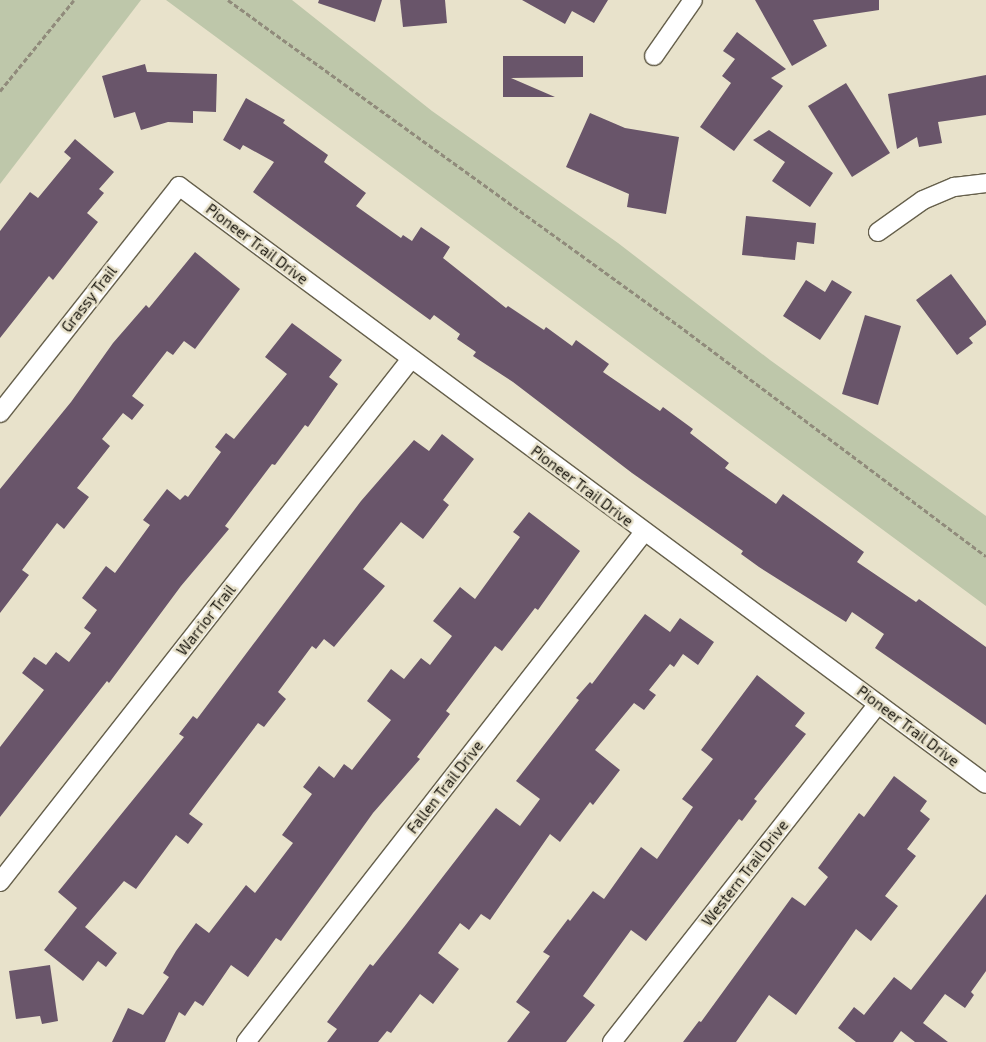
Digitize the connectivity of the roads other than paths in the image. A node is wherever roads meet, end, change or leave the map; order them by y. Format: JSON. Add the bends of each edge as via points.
{"nodes":[{"id":1,"x":693,"y":0,"type":"edge"},
{"id":2,"x":654,"y":56,"type":"dead end"},
{"id":3,"x":986,"y":183,"type":"edge"},
{"id":4,"x":179,"y":186,"type":"joint"},
{"id":5,"x":878,"y":232,"type":"dead end"},
{"id":6,"x":411,"y":359,"type":"junction"},
{"id":7,"x":0,"y":413,"type":"edge"},
{"id":8,"x":644,"y":532,"type":"junction"},
{"id":9,"x":878,"y":704,"type":"junction"},
{"id":10,"x":986,"y":784,"type":"edge"},
{"id":11,"x":0,"y":882,"type":"edge"},
{"id":12,"x":246,"y":1042,"type":"edge"},
{"id":13,"x":612,"y":1042,"type":"edge"}],
"edges":[{"from":1,"to":2,"type":"street"},
{"from":3,"to":5,"type":"street","via":[[954,187],[923,200]]},
{"from":4,"to":6,"type":"street","name":"Pioneer Trail Drive"},
{"from":4,"to":7,"type":"street","name":"Grassy Trail"},
{"from":6,"to":8,"type":"street","name":"Pioneer Trail Drive"},
{"from":6,"to":11,"type":"street","name":"Warrior Trail"},
{"from":8,"to":9,"type":"street","name":"Pioneer Trail Drive"},
{"from":8,"to":12,"type":"street","name":"Fallen Trail Drive"},
{"from":9,"to":10,"type":"street","name":"Pioneer Trail Drive"},
{"from":9,"to":13,"type":"street","name":"Western Trail Drive"}]}
